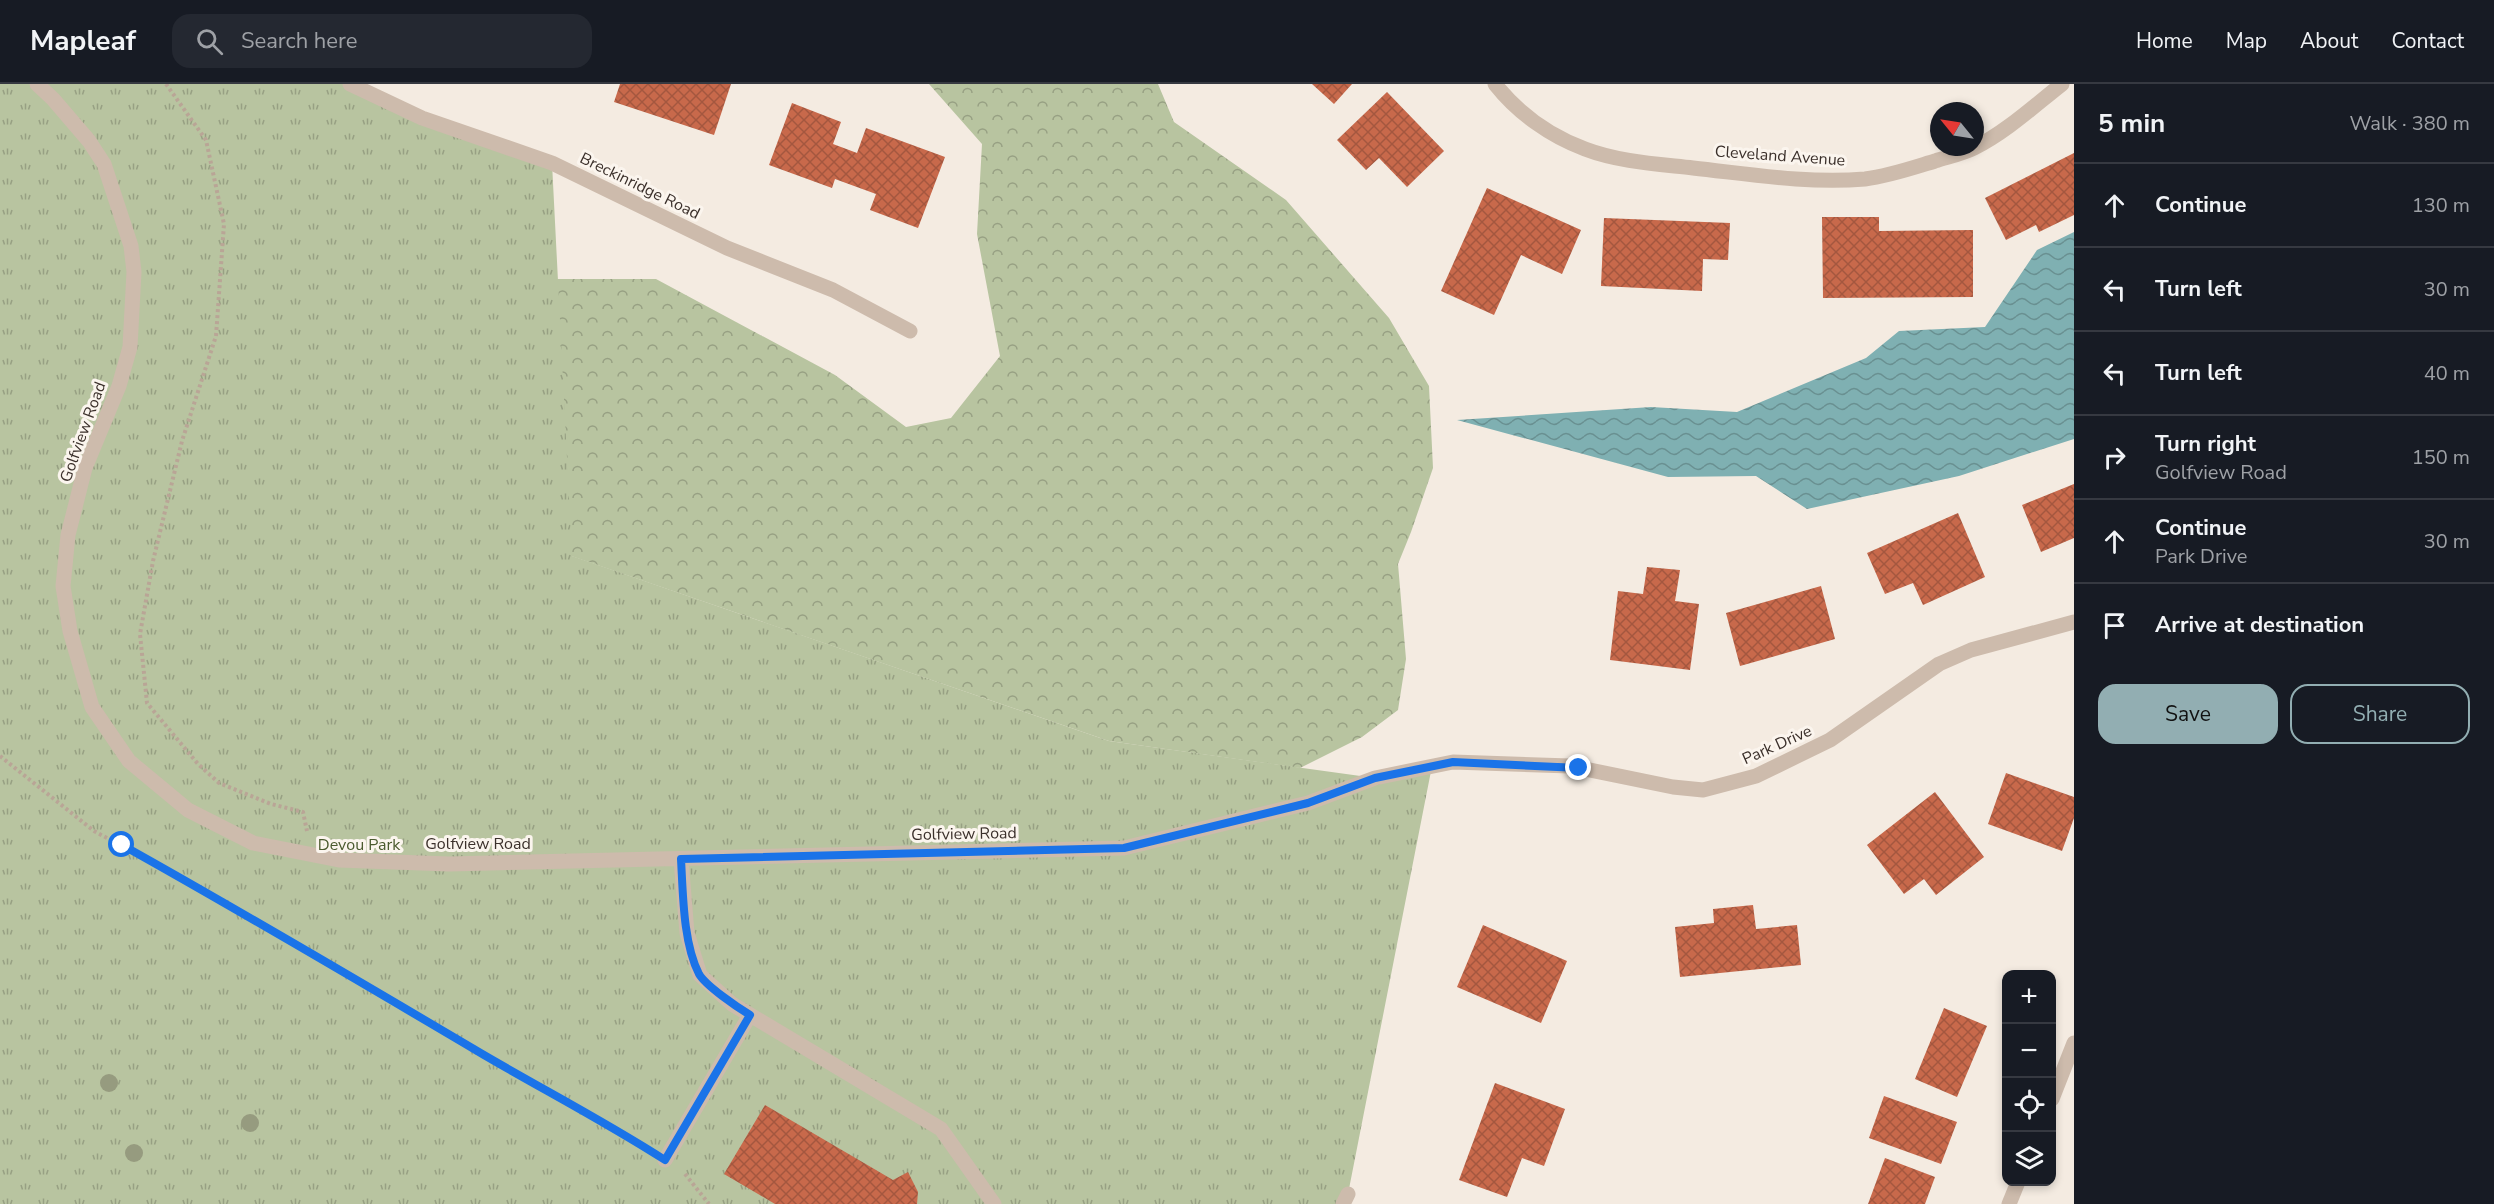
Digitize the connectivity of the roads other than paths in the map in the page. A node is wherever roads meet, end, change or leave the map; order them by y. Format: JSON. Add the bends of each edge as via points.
{"nodes":[{"id":1,"x":37,"y":84,"type":"edge"},
{"id":2,"x":350,"y":84,"type":"edge"},
{"id":3,"x":1494,"y":84,"type":"edge"},
{"id":4,"x":2062,"y":84,"type":"edge"},
{"id":5,"x":910,"y":330,"type":"dead end"},
{"id":6,"x":2074,"y":622,"type":"edge"},
{"id":7,"x":1432,"y":766,"type":"joint"},
{"id":8,"x":681,"y":859,"type":"junction"},
{"id":9,"x":750,"y":1015,"type":"junction"},
{"id":10,"x":2074,"y":1043,"type":"edge"},
{"id":11,"x":2056,"y":1089,"type":"edge"},
{"id":12,"x":665,"y":1160,"type":"road end"},
{"id":13,"x":2016,"y":1186,"type":"edge"},
{"id":14,"x":994,"y":1204,"type":"edge"},
{"id":15,"x":2009,"y":1204,"type":"edge"}],
"edges":[{"from":1,"to":8,"type":"street","name":"Golfview Road","via":[[89,141],[104,164],[131,246],[134,284],[130,347],[119,386],[85,468],[68,535],[63,586],[70,631],[92,707],[129,761],[188,810],[253,843],[339,861],[449,864]]},
{"from":2,"to":5,"type":"street","name":"Breckinridge Road","via":[[422,118],[552,163],[727,248],[833,290]]},
{"from":3,"to":4,"type":"street","name":"Cleveland Avenue","via":[[1530,118],[1588,151],[1638,162],[1826,180],[1890,174],[1973,149]]},
{"from":6,"to":7,"type":"street","name":"Park Drive","via":[[1971,650],[1939,664],[1830,740],[1756,776],[1703,789],[1673,788],[1570,766],[1453,762]]},
{"from":7,"to":8,"type":"street","name":"Golfview Road","via":[[1375,778],[1308,803],[1124,848]]},
{"from":8,"to":9,"type":"street","via":[[687,933],[700,975]]},
{"from":9,"to":12,"type":"street"},
{"from":9,"to":14,"type":"street","via":[[941,1128]]},
{"from":10,"to":11,"type":"street"},
{"from":13,"to":15,"type":"street"}]}
